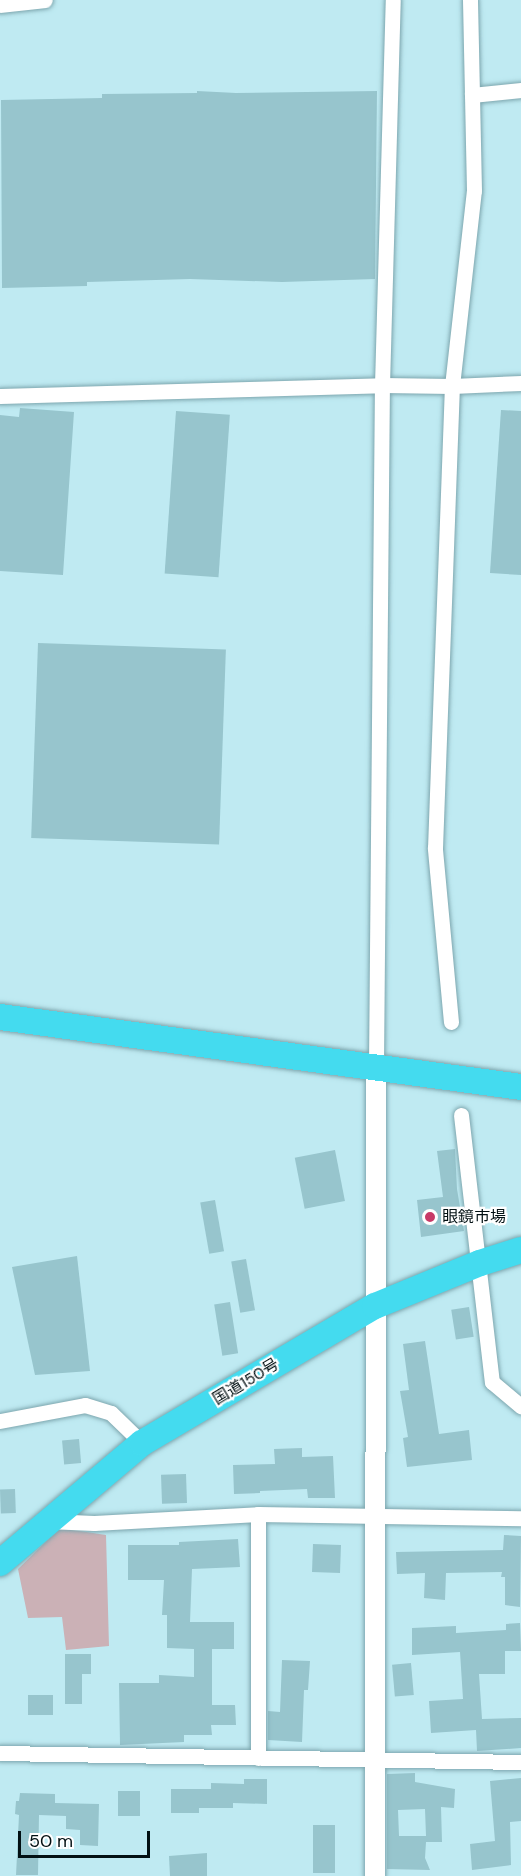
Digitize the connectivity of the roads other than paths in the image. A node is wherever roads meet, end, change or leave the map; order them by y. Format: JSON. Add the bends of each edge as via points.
{"nodes":[{"id":1,"x":45,"y":0,"type":"edge"},
{"id":2,"x":393,"y":0,"type":"edge"},
{"id":3,"x":470,"y":0,"type":"edge"},
{"id":4,"x":0,"y":5,"type":"edge"},
{"id":5,"x":521,"y":90,"type":"edge"},
{"id":6,"x":472,"y":94,"type":"junction"},
{"id":7,"x":521,"y":383,"type":"edge"},
{"id":8,"x":382,"y":385,"type":"junction"},
{"id":9,"x":452,"y":387,"type":"junction"},
{"id":10,"x":0,"y":396,"type":"edge"},
{"id":11,"x":0,"y":1017,"type":"edge"},
{"id":12,"x":451,"y":1022,"type":"dead end"},
{"id":13,"x":376,"y":1066,"type":"junction"},
{"id":14,"x":521,"y":1087,"type":"edge"},
{"id":15,"x":461,"y":1115,"type":"dead end"},
{"id":16,"x":521,"y":1250,"type":"edge"},
{"id":17,"x":480,"y":1263,"type":"junction"},
{"id":18,"x":375,"y":1306,"type":"junction"},
{"id":19,"x":521,"y":1406,"type":"edge"},
{"id":20,"x":0,"y":1421,"type":"edge"},
{"id":21,"x":142,"y":1443,"type":"junction"},
{"id":22,"x":258,"y":1514,"type":"junction"},
{"id":23,"x":375,"y":1517,"type":"junction"},
{"id":24,"x":521,"y":1518,"type":"edge"},
{"id":25,"x":47,"y":1521,"type":"junction"},
{"id":26,"x":0,"y":1563,"type":"edge"},
{"id":27,"x":0,"y":1753,"type":"edge"},
{"id":28,"x":258,"y":1758,"type":"junction"},
{"id":29,"x":375,"y":1760,"type":"junction"},
{"id":30,"x":521,"y":1762,"type":"edge"},
{"id":31,"x":375,"y":1876,"type":"edge"}],
"edges":[{"from":1,"to":4,"type":"street"},
{"from":2,"to":8,"type":"street"},
{"from":3,"to":6,"type":"street"},
{"from":5,"to":6,"type":"street"},
{"from":6,"to":9,"type":"street","via":[[474,191]]},
{"from":7,"to":9,"type":"street"},
{"from":8,"to":9,"type":"street"},
{"from":8,"to":10,"type":"street"},
{"from":8,"to":13,"type":"street"},
{"from":9,"to":12,"type":"street","via":[[435,848]]},
{"from":11,"to":13,"type":"highway"},
{"from":13,"to":14,"type":"highway"},
{"from":13,"to":18,"type":"street"},
{"from":15,"to":17,"type":"street"},
{"from":16,"to":17,"type":"highway","name":"国道150号"},
{"from":17,"to":18,"type":"highway","name":"国道150号"},
{"from":17,"to":19,"type":"street","via":[[492,1382]]},
{"from":18,"to":21,"type":"highway","name":"国道150号"},
{"from":18,"to":23,"type":"street"},
{"from":20,"to":21,"type":"street","via":[[85,1405],[111,1413]]},
{"from":21,"to":25,"type":"highway","name":"国道150号"},
{"from":22,"to":23,"type":"street"},
{"from":22,"to":25,"type":"street","via":[[94,1523]]},
{"from":22,"to":28,"type":"street"},
{"from":23,"to":24,"type":"street"},
{"from":23,"to":29,"type":"street"},
{"from":25,"to":26,"type":"highway","name":"国道150号"},
{"from":27,"to":28,"type":"street"},
{"from":28,"to":29,"type":"street"},
{"from":29,"to":30,"type":"street"},
{"from":29,"to":31,"type":"street"}]}
